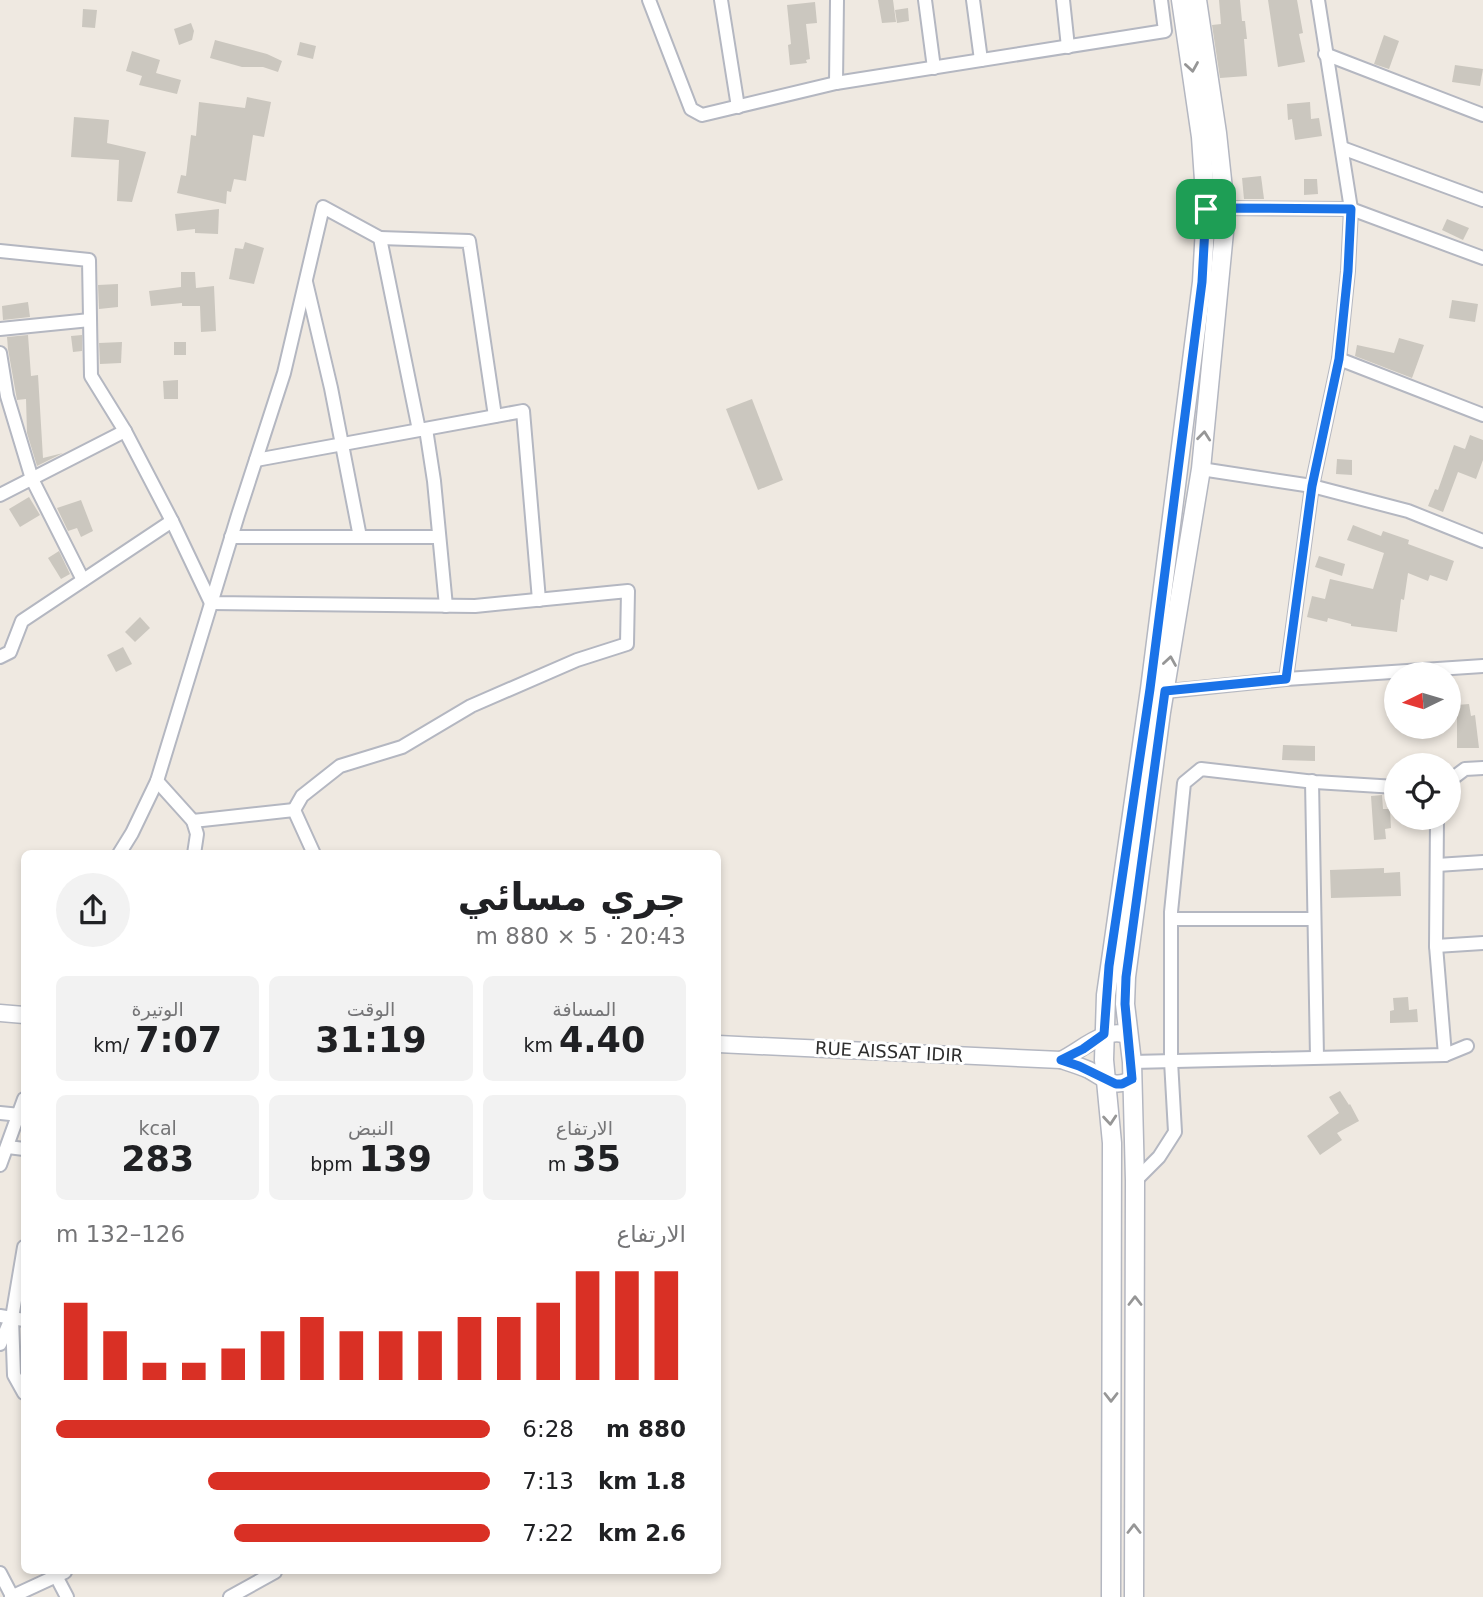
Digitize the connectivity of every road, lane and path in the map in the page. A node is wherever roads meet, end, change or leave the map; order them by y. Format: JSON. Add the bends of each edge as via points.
{"nodes":[{"id":1,"x":649,"y":0,"type":"edge"},
{"id":2,"x":722,"y":0,"type":"edge"},
{"id":3,"x":837,"y":0,"type":"edge"},
{"id":4,"x":925,"y":0,"type":"edge"},
{"id":5,"x":973,"y":0,"type":"edge"},
{"id":6,"x":1063,"y":0,"type":"edge"},
{"id":7,"x":1161,"y":0,"type":"edge"},
{"id":8,"x":1181,"y":0,"type":"edge"},
{"id":9,"x":1197,"y":0,"type":"edge"},
{"id":10,"x":1318,"y":0,"type":"edge"},
{"id":11,"x":1068,"y":47,"type":"junction"},
{"id":12,"x":1325,"y":54,"type":"junction"},
{"id":13,"x":981,"y":60,"type":"junction"},
{"id":14,"x":934,"y":68,"type":"junction"},
{"id":15,"x":836,"y":83,"type":"junction"},
{"id":16,"x":738,"y":107,"type":"junction"},
{"id":17,"x":1483,"y":115,"type":"edge"},
{"id":18,"x":1342,"y":148,"type":"junction"},
{"id":19,"x":1483,"y":200,"type":"edge"},
{"id":20,"x":1225,"y":208,"type":"junction"},
{"id":21,"x":1206,"y":209,"type":"junction"},
{"id":22,"x":1351,"y":209,"type":"junction"},
{"id":23,"x":380,"y":239,"type":"junction"},
{"id":24,"x":0,"y":251,"type":"edge"},
{"id":25,"x":1483,"y":258,"type":"edge"},
{"id":26,"x":305,"y":278,"type":"junction"},
{"id":27,"x":90,"y":320,"type":"junction"},
{"id":28,"x":0,"y":329,"type":"edge"},
{"id":29,"x":0,"y":353,"type":"edge"},
{"id":30,"x":1339,"y":359,"type":"junction"},
{"id":31,"x":4,"y":397,"type":"edge"},
{"id":32,"x":1483,"y":415,"type":"edge"},
{"id":33,"x":495,"y":416,"type":"junction"},
{"id":34,"x":423,"y":429,"type":"junction"},
{"id":35,"x":125,"y":432,"type":"junction"},
{"id":36,"x":342,"y":444,"type":"junction"},
{"id":37,"x":256,"y":460,"type":"junction"},
{"id":38,"x":1200,"y":470,"type":"junction"},
{"id":39,"x":33,"y":479,"type":"junction"},
{"id":40,"x":1312,"y":486,"type":"junction"},
{"id":41,"x":0,"y":495,"type":"edge"},
{"id":42,"x":172,"y":521,"type":"junction"},
{"id":43,"x":231,"y":537,"type":"junction"},
{"id":44,"x":360,"y":537,"type":"junction"},
{"id":45,"x":439,"y":537,"type":"junction"},
{"id":46,"x":1483,"y":541,"type":"edge"},
{"id":47,"x":83,"y":580,"type":"junction"},
{"id":48,"x":538,"y":600,"type":"junction"},
{"id":49,"x":211,"y":603,"type":"junction"},
{"id":50,"x":446,"y":606,"type":"junction"},
{"id":51,"x":0,"y":657,"type":"edge"},
{"id":52,"x":1483,"y":666,"type":"edge"},
{"id":53,"x":1286,"y":679,"type":"junction"},
{"id":54,"x":1157,"y":692,"type":"junction"},
{"id":55,"x":1483,"y":768,"type":"edge"},
{"id":56,"x":1461,"y":772,"type":"edge"},
{"id":57,"x":157,"y":781,"type":"junction"},
{"id":58,"x":1312,"y":781,"type":"junction"},
{"id":59,"x":1384,"y":786,"type":"edge"},
{"id":60,"x":294,"y":810,"type":"junction"},
{"id":61,"x":193,"y":821,"type":"junction"},
{"id":62,"x":1437,"y":830,"type":"edge"},
{"id":63,"x":121,"y":850,"type":"edge"},
{"id":64,"x":195,"y":850,"type":"edge"},
{"id":65,"x":312,"y":850,"type":"edge"},
{"id":66,"x":1483,"y":862,"type":"edge"},
{"id":67,"x":1437,"y":865,"type":"junction"},
{"id":68,"x":1172,"y":919,"type":"junction"},
{"id":69,"x":1314,"y":919,"type":"junction"},
{"id":70,"x":1483,"y":943,"type":"edge"},
{"id":71,"x":1436,"y":946,"type":"junction"},
{"id":72,"x":0,"y":1013,"type":"edge"},
{"id":73,"x":21,"y":1015,"type":"edge"},
{"id":74,"x":1104,"y":1034,"type":"junction"},
{"id":75,"x":1129,"y":1036,"type":"junction"},
{"id":76,"x":721,"y":1044,"type":"edge"},
{"id":77,"x":1467,"y":1046,"type":"dead end"},
{"id":78,"x":1445,"y":1055,"type":"junction"},
{"id":79,"x":1317,"y":1057,"type":"junction"},
{"id":80,"x":1061,"y":1060,"type":"junction"},
{"id":81,"x":1171,"y":1060,"type":"junction"},
{"id":82,"x":1132,"y":1070,"type":"junction"},
{"id":83,"x":1106,"y":1081,"type":"junction"},
{"id":84,"x":21,"y":1111,"type":"edge"},
{"id":85,"x":0,"y":1113,"type":"edge"},
{"id":86,"x":20,"y":1115,"type":"junction"},
{"id":87,"x":8,"y":1147,"type":"junction"},
{"id":88,"x":21,"y":1149,"type":"edge"},
{"id":89,"x":0,"y":1165,"type":"edge"},
{"id":90,"x":1135,"y":1181,"type":"junction"},
{"id":91,"x":21,"y":1265,"type":"edge"},
{"id":92,"x":12,"y":1318,"type":"edge"},
{"id":93,"x":0,"y":1344,"type":"edge"},
{"id":94,"x":19,"y":1372,"type":"edge"},
{"id":95,"x":0,"y":1573,"type":"edge"},
{"id":96,"x":60,"y":1574,"type":"edge"},
{"id":97,"x":271,"y":1574,"type":"edge"},
{"id":98,"x":12,"y":1597,"type":"edge"},
{"id":99,"x":67,"y":1597,"type":"edge"},
{"id":100,"x":230,"y":1597,"type":"edge"},
{"id":101,"x":1111,"y":1597,"type":"edge"},
{"id":102,"x":1134,"y":1597,"type":"edge"}],
"edges":[{"from":1,"to":16,"type":"street","via":[[691,109],[702,115]]},
{"from":2,"to":16,"type":"street"},
{"from":3,"to":15,"type":"street"},
{"from":4,"to":14,"type":"street"},
{"from":5,"to":13,"type":"street"},
{"from":6,"to":11,"type":"street"},
{"from":7,"to":11,"type":"street","via":[[1165,31]]},
{"from":8,"to":21,"type":"main road","one_way":true},
{"from":9,"to":20,"type":"main road"},
{"from":10,"to":12,"type":"street"},
{"from":11,"to":13,"type":"street"},
{"from":12,"to":17,"type":"street"},
{"from":12,"to":18,"type":"street"},
{"from":13,"to":14,"type":"street"},
{"from":14,"to":15,"type":"street"},
{"from":15,"to":16,"type":"street"},
{"from":18,"to":19,"type":"street"},
{"from":18,"to":22,"type":"street"},
{"from":20,"to":21,"type":"street"},
{"from":20,"to":22,"type":"street"},
{"from":38,"to":20,"type":"main road","one_way":true},
{"from":21,"to":54,"type":"main road"},
{"from":22,"to":25,"type":"street"},
{"from":22,"to":30,"type":"street"},
{"from":23,"to":26,"type":"street","via":[[323,207]]},
{"from":23,"to":33,"type":"street","via":[[469,241]]},
{"from":23,"to":34,"type":"street"},
{"from":24,"to":27,"type":"street","via":[[89,260]]},
{"from":26,"to":36,"type":"street"},
{"from":26,"to":37,"type":"street","via":[[284,373]]},
{"from":27,"to":28,"type":"street"},
{"from":27,"to":35,"type":"street","via":[[91,376]]},
{"from":29,"to":31,"type":"street"},
{"from":30,"to":32,"type":"street"},
{"from":30,"to":40,"type":"street"},
{"from":31,"to":39,"type":"street"},
{"from":33,"to":34,"type":"street"},
{"from":33,"to":48,"type":"street","via":[[523,411]]},
{"from":34,"to":36,"type":"street"},
{"from":34,"to":45,"type":"street"},
{"from":35,"to":39,"type":"street"},
{"from":35,"to":42,"type":"street"},
{"from":36,"to":37,"type":"street"},
{"from":36,"to":44,"type":"street"},
{"from":37,"to":43,"type":"street"},
{"from":38,"to":40,"type":"street"},
{"from":54,"to":38,"type":"main road","one_way":true},
{"from":39,"to":41,"type":"street"},
{"from":39,"to":47,"type":"street"},
{"from":40,"to":46,"type":"street","via":[[1408,512]]},
{"from":40,"to":53,"type":"street"},
{"from":42,"to":47,"type":"street"},
{"from":42,"to":49,"type":"street"},
{"from":43,"to":44,"type":"street"},
{"from":43,"to":49,"type":"street"},
{"from":44,"to":45,"type":"street"},
{"from":45,"to":50,"type":"street"},
{"from":47,"to":51,"type":"street","via":[[22,621],[10,652]]},
{"from":48,"to":50,"type":"street"},
{"from":48,"to":60,"type":"street","via":[[628,591],[627,644],[577,660],[471,706],[402,747],[340,766],[303,796]]},
{"from":49,"to":50,"type":"street"},
{"from":49,"to":57,"type":"street"},
{"from":52,"to":53,"type":"street"},
{"from":53,"to":54,"type":"street"},
{"from":54,"to":74,"type":"main road","via":[[1109,966]]},
{"from":54,"to":75,"type":"main road","via":[[1126,977]]},
{"from":55,"to":56,"type":"street"},
{"from":57,"to":61,"type":"street"},
{"from":57,"to":63,"type":"street"},
{"from":58,"to":59,"type":"street"},
{"from":58,"to":68,"type":"street","via":[[1201,769],[1184,783]]},
{"from":58,"to":69,"type":"street"},
{"from":60,"to":61,"type":"street"},
{"from":60,"to":65,"type":"street"},
{"from":61,"to":64,"type":"street"},
{"from":62,"to":67,"type":"street"},
{"from":66,"to":67,"type":"street"},
{"from":67,"to":71,"type":"street"},
{"from":68,"to":69,"type":"street"},
{"from":68,"to":81,"type":"street"},
{"from":69,"to":79,"type":"street"},
{"from":70,"to":71,"type":"street"},
{"from":71,"to":78,"type":"street"},
{"from":72,"to":73,"type":"street"},
{"from":74,"to":75,"type":"street"},
{"from":74,"to":80,"type":"street"},
{"from":74,"to":83,"type":"main road"},
{"from":75,"to":82,"type":"main road"},
{"from":76,"to":80,"type":"street","name":"RUE AISSAT IDIR"},
{"from":77,"to":78,"type":"street"},
{"from":78,"to":79,"type":"street"},
{"from":79,"to":81,"type":"street"},
{"from":80,"to":83,"type":"street"},
{"from":81,"to":82,"type":"street"},
{"from":81,"to":90,"type":"street","via":[[1175,1132]]},
{"from":82,"to":83,"type":"street","via":[[1122,1084]]},
{"from":82,"to":90,"type":"main road"},
{"from":83,"to":101,"type":"main road","one_way":true,"via":[[1112,1143]]},
{"from":84,"to":86,"type":"street"},
{"from":85,"to":86,"type":"street"},
{"from":86,"to":87,"type":"street"},
{"from":87,"to":88,"type":"street"},
{"from":87,"to":89,"type":"street"},
{"from":102,"to":90,"type":"main road","one_way":true},
{"from":91,"to":92,"type":"street"},
{"from":92,"to":93,"type":"street"},
{"from":92,"to":94,"type":"street"},
{"from":95,"to":98,"type":"street"},
{"from":96,"to":98,"type":"street"},
{"from":96,"to":99,"type":"street"},
{"from":97,"to":100,"type":"street"}]}
